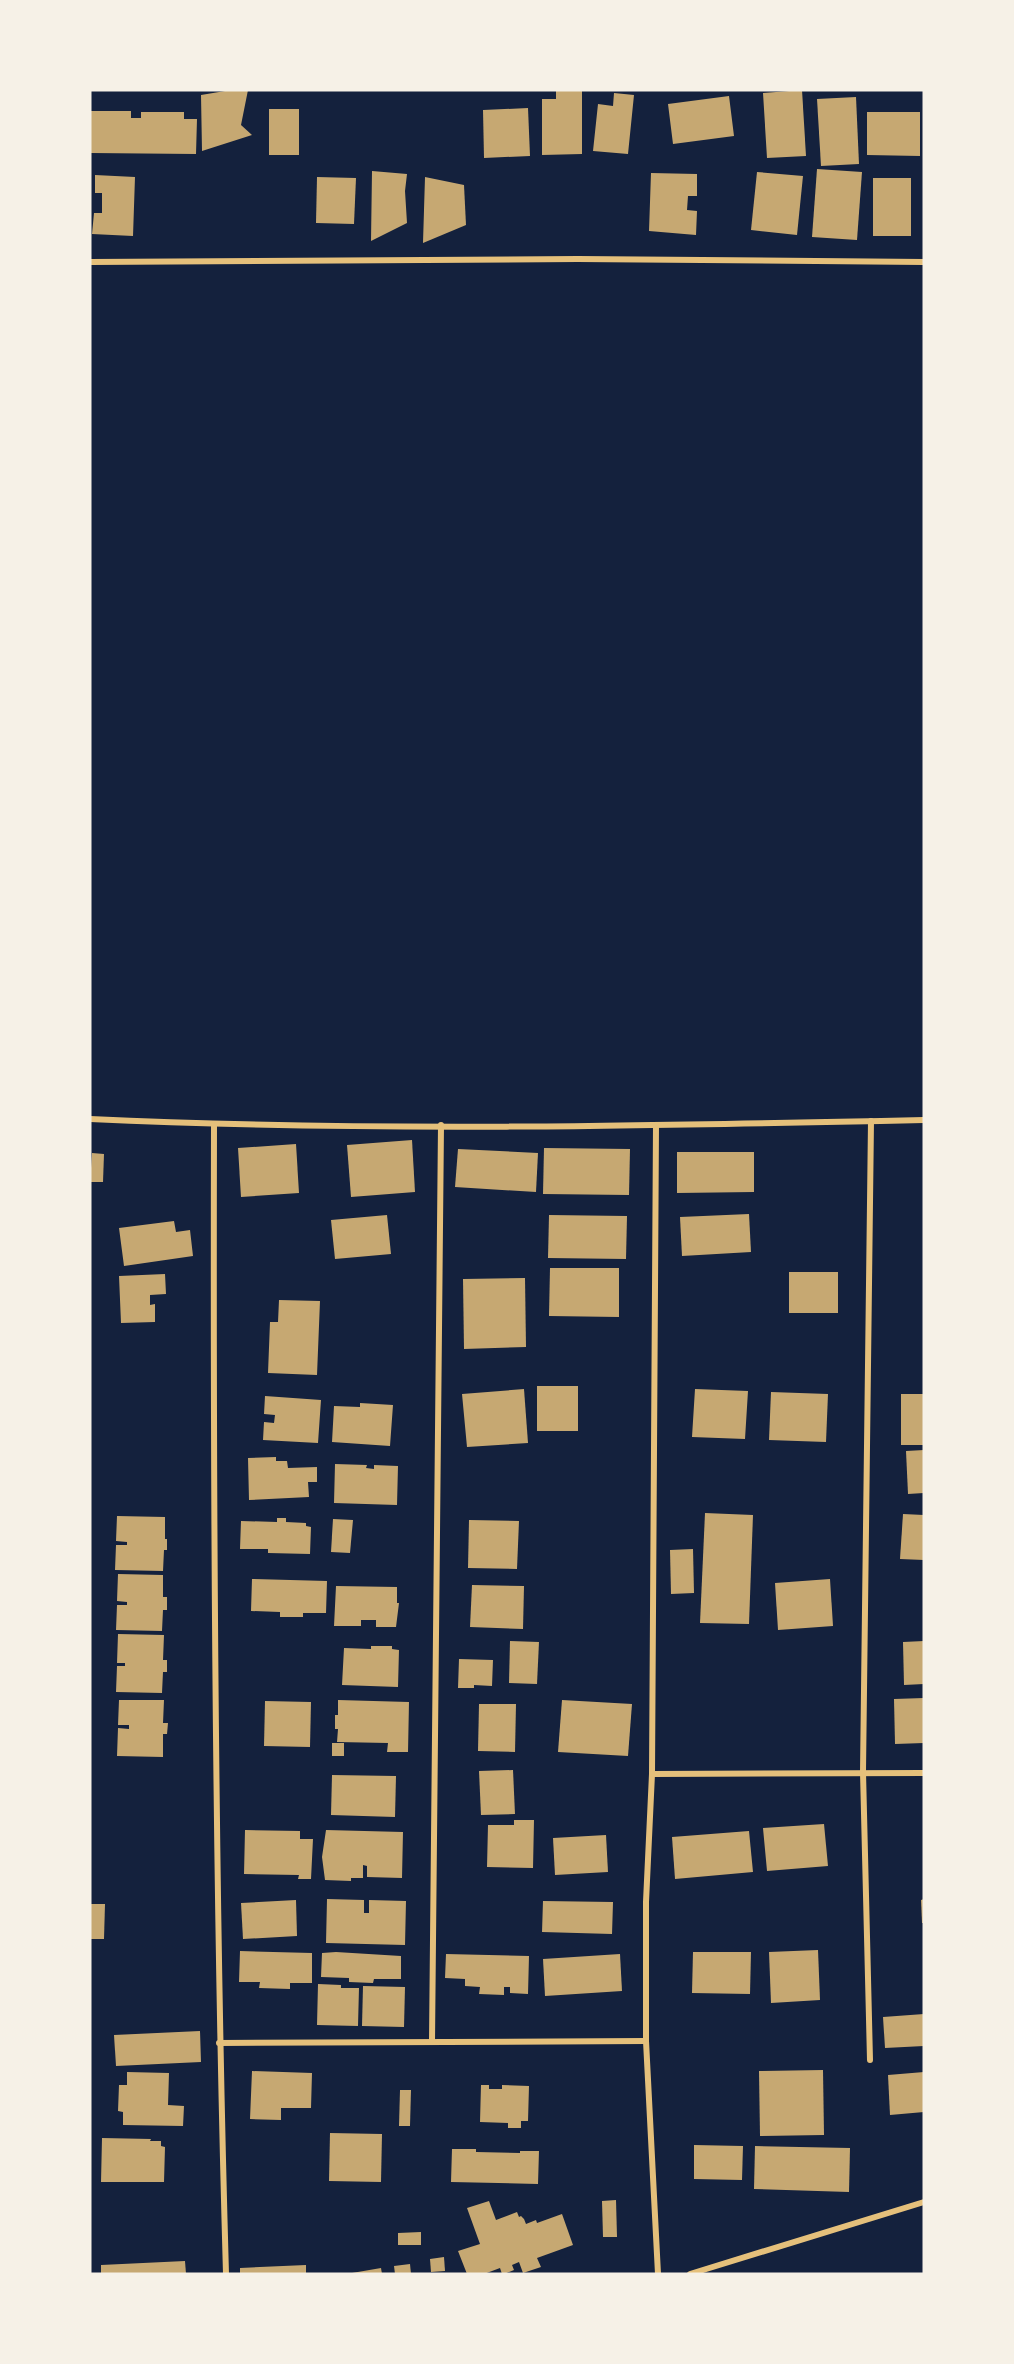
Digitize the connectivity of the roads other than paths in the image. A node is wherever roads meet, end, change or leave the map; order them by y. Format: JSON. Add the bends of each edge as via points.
{"nodes":[{"id":1,"x":90,"y":262,"type":"edge"},
{"id":2,"x":924,"y":262,"type":"edge"},
{"id":3,"x":90,"y":1119,"type":"edge"},
{"id":4,"x":924,"y":1120,"type":"edge"},
{"id":5,"x":871,"y":1121,"type":"junction"},
{"id":6,"x":214,"y":1125,"type":"junction"},
{"id":7,"x":441,"y":1125,"type":"junction"},
{"id":8,"x":656,"y":1125,"type":"junction"},
{"id":9,"x":863,"y":1772,"type":"junction"},
{"id":10,"x":652,"y":1773,"type":"junction"},
{"id":11,"x":924,"y":1773,"type":"edge"},
{"id":12,"x":646,"y":2041,"type":"junction"},
{"id":13,"x":432,"y":2042,"type":"junction"},
{"id":14,"x":219,"y":2043,"type":"junction"},
{"id":15,"x":870,"y":2060,"type":"dead end"},
{"id":16,"x":924,"y":2202,"type":"edge"},
{"id":17,"x":226,"y":2274,"type":"edge"},
{"id":18,"x":658,"y":2274,"type":"edge"},
{"id":19,"x":690,"y":2274,"type":"edge"}],
"edges":[{"from":1,"to":2,"type":"street"},
{"from":3,"to":6,"type":"street"},
{"from":4,"to":5,"type":"street"},
{"from":5,"to":8,"type":"street"},
{"from":5,"to":9,"type":"street"},
{"from":6,"to":7,"type":"street"},
{"from":6,"to":14,"type":"street","via":[[213,1497]]},
{"from":7,"to":8,"type":"street"},
{"from":7,"to":13,"type":"street"},
{"from":8,"to":10,"type":"street"},
{"from":9,"to":10,"type":"street"},
{"from":9,"to":11,"type":"street"},
{"from":9,"to":15,"type":"street"},
{"from":10,"to":12,"type":"street","via":[[646,1902]]},
{"from":12,"to":13,"type":"street"},
{"from":12,"to":18,"type":"street"},
{"from":13,"to":14,"type":"street"},
{"from":14,"to":17,"type":"street"},
{"from":16,"to":19,"type":"street"}]}
